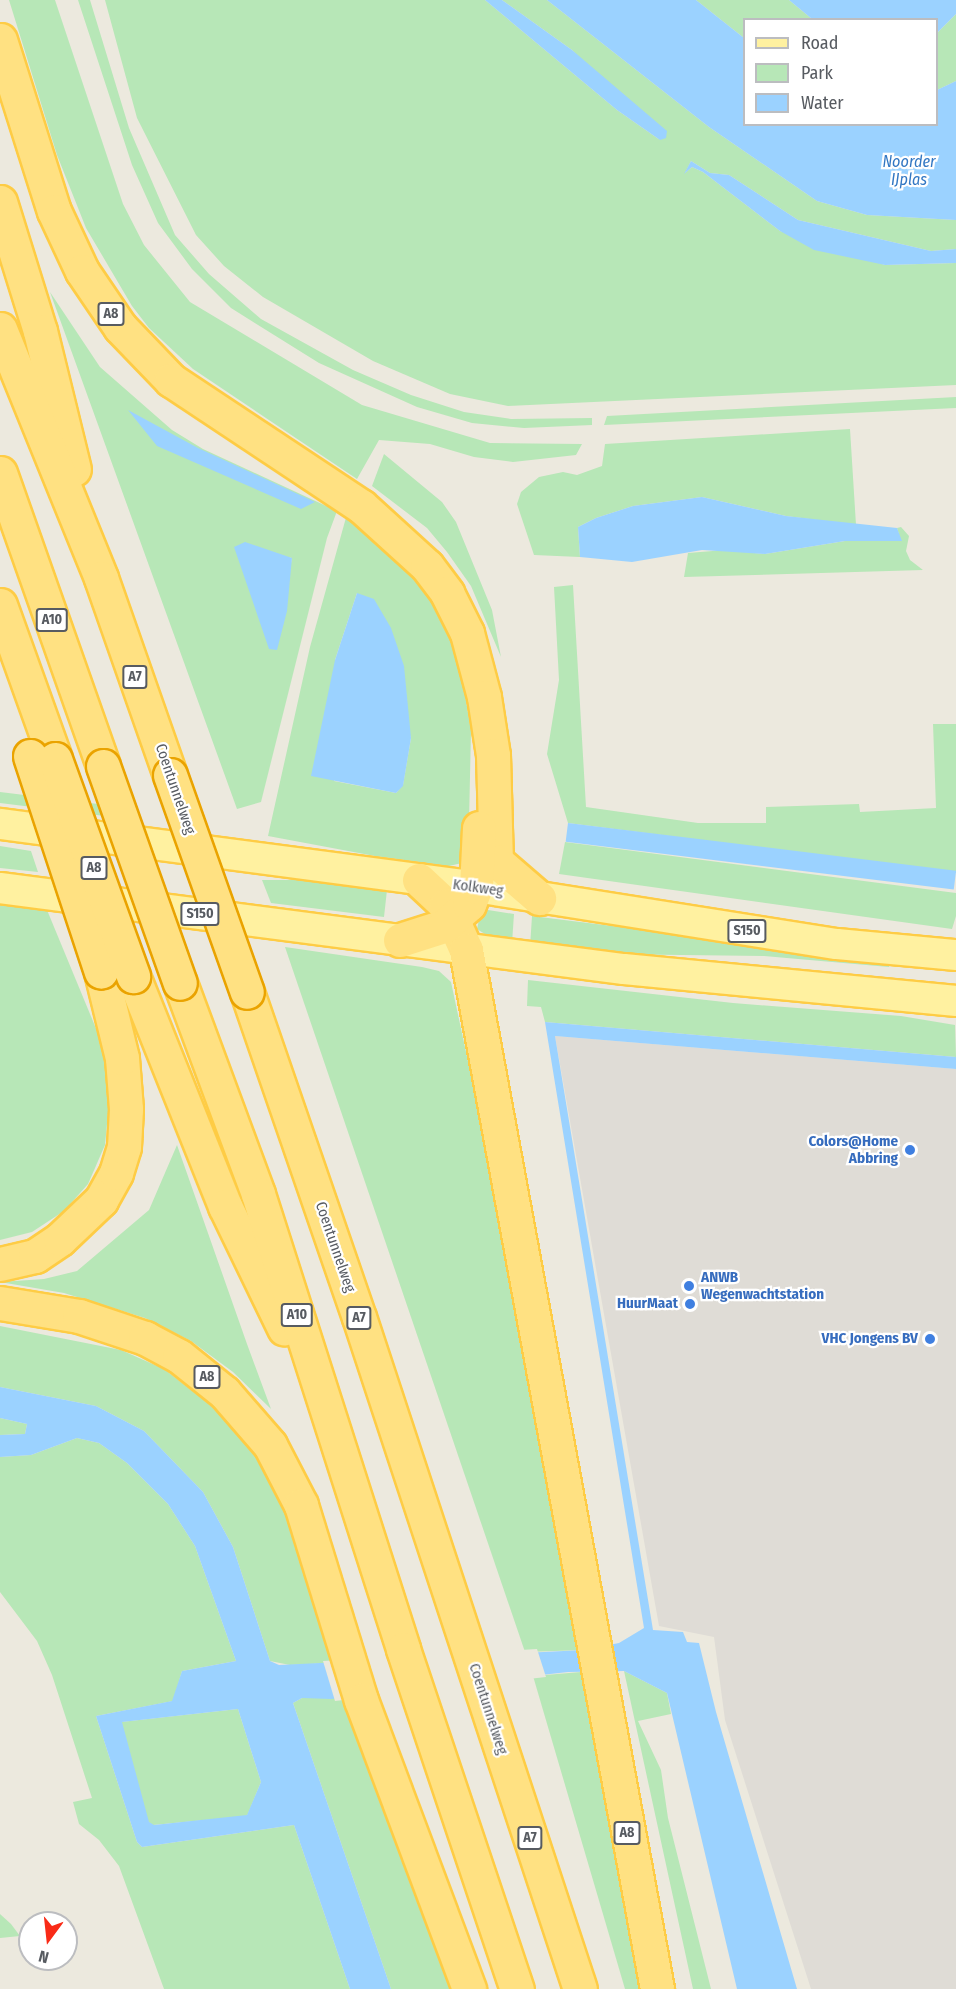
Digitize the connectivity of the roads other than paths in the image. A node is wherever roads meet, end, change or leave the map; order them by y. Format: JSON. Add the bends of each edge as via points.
{"nodes":[{"id":1,"x":0,"y":40,"type":"edge"},
{"id":2,"x":0,"y":202,"type":"edge"},
{"id":3,"x":0,"y":329,"type":"edge"},
{"id":4,"x":0,"y":473,"type":"edge"},
{"id":5,"x":101,"y":578,"type":"junction"},
{"id":6,"x":0,"y":605,"type":"edge"},
{"id":7,"x":0,"y":666,"type":"edge"},
{"id":8,"x":484,"y":697,"type":"junction"},
{"id":9,"x":43,"y":758,"type":"junction"},
{"id":10,"x":0,"y":824,"type":"edge"},
{"id":11,"x":419,"y":880,"type":"junction"},
{"id":12,"x":476,"y":887,"type":"junction"},
{"id":13,"x":0,"y":888,"type":"edge"},
{"id":14,"x":539,"y":898,"type":"junction"},
{"id":15,"x":454,"y":920,"type":"junction"},
{"id":16,"x":400,"y":940,"type":"junction"},
{"id":17,"x":466,"y":950,"type":"junction"},
{"id":18,"x":956,"y":955,"type":"edge"},
{"id":19,"x":956,"y":1001,"type":"edge"},
{"id":20,"x":0,"y":1264,"type":"edge"},
{"id":21,"x":0,"y":1303,"type":"edge"},
{"id":22,"x":335,"y":1435,"type":"junction"},
{"id":23,"x":469,"y":1989,"type":"edge"},
{"id":24,"x":517,"y":1989,"type":"edge"},
{"id":25,"x":580,"y":1989,"type":"edge"},
{"id":26,"x":657,"y":1989,"type":"edge"}],
"edges":[{"from":1,"to":8,"type":"highway","number":"A8","via":[[54,211],[82,271],[120,327],[171,380],[361,506],[427,566],[447,593],[467,633]]},
{"from":2,"to":5,"type":"highway","via":[[40,331]]},
{"from":3,"to":5,"type":"highway"},
{"from":4,"to":22,"type":"highway","number":"A10","bridge":true,"via":[[258,1194]]},
{"from":5,"to":25,"type":"highway","name":"Coentunnelweg","number":"A7","bridge":true,"via":[[247,992]]},
{"from":6,"to":9,"type":"highway","number":"A8"},
{"from":7,"to":9,"type":"highway","number":"A8"},
{"from":8,"to":12,"type":"highway","number":"A8"},
{"from":8,"to":14,"type":"highway","number":"A8","via":[[494,755],[496,861]]},
{"from":9,"to":20,"type":"highway","number":"A8","bridge":true,"via":[[122,1058],[124,1147],[116,1173],[101,1200],[60,1239],[35,1256]]},
{"from":9,"to":22,"type":"highway","number":"A8","bridge":true,"via":[[225,1206]]},
{"from":10,"to":11,"type":"main road","name":"Kolkweg","number":"S150"},
{"from":11,"to":12,"type":"main road","name":"Kolkweg","number":"S150"},
{"from":11,"to":15,"type":"highway","number":"A8","via":[[435,891]]},
{"from":12,"to":14,"type":"main road","name":"Kolkweg","number":"S150"},
{"from":12,"to":15,"type":"highway","number":"A8","via":[[469,904]]},
{"from":13,"to":16,"type":"main road","number":"S150"},
{"from":14,"to":18,"type":"main road","name":"Kolkweg","number":"S150","via":[[837,944]]},
{"from":15,"to":16,"type":"highway"},
{"from":15,"to":17,"type":"highway","number":"A8"},
{"from":16,"to":17,"type":"main road","number":"S150"},
{"from":17,"to":19,"type":"main road","number":"S150","via":[[691,977]]},
{"from":17,"to":26,"type":"highway","number":"A8"},
{"from":21,"to":23,"type":"highway","number":"A8","via":[[79,1316],[124,1329],[179,1356],[249,1418],[287,1474],[301,1505],[345,1653]]},
{"from":22,"to":24,"type":"highway","number":"A8"}]}
